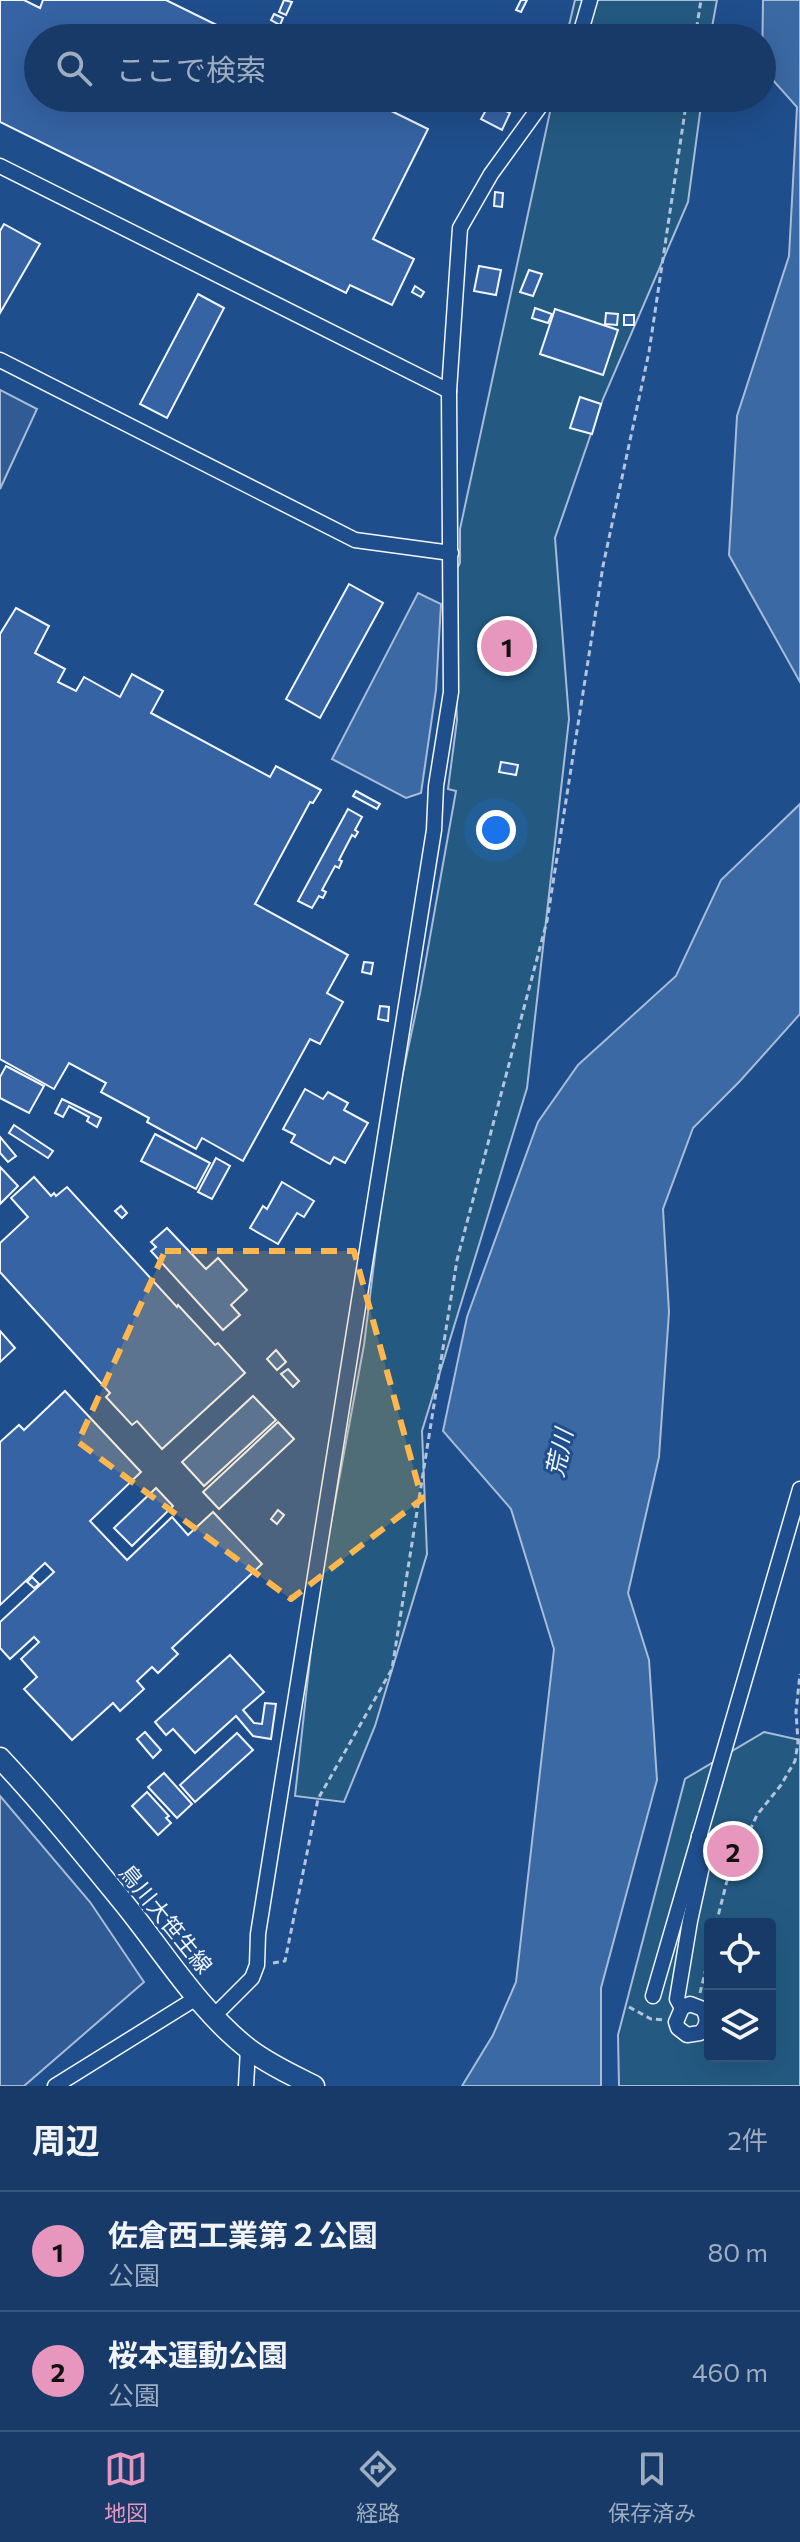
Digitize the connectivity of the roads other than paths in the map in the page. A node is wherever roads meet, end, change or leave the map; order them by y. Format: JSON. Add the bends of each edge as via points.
{"nodes":[{"id":1,"x":590,"y":0,"type":"edge"},
{"id":2,"x":583,"y":24,"type":"edge"},
{"id":3,"x":536,"y":112,"type":"edge"},
{"id":4,"x":0,"y":166,"type":"edge"},
{"id":5,"x":0,"y":360,"type":"edge"},
{"id":6,"x":449,"y":391,"type":"junction"},
{"id":7,"x":451,"y":553,"type":"junction"},
{"id":8,"x":800,"y":1489,"type":"edge"},
{"id":9,"x":0,"y":1758,"type":"edge"},
{"id":10,"x":699,"y":1836,"type":"junction"},
{"id":11,"x":653,"y":1996,"type":"dead end"},
{"id":12,"x":198,"y":1997,"type":"junction"},
{"id":13,"x":679,"y":2012,"type":"junction"},
{"id":14,"x":215,"y":2015,"type":"junction"},
{"id":15,"x":248,"y":2049,"type":"junction"},
{"id":16,"x":55,"y":2086,"type":"edge"},
{"id":17,"x":246,"y":2086,"type":"edge"},
{"id":18,"x":314,"y":2086,"type":"edge"}],
"edges":[{"from":1,"to":2,"type":"street"},
{"from":3,"to":6,"type":"street","via":[[460,228]]},
{"from":4,"to":6,"type":"street"},
{"from":5,"to":7,"type":"street","via":[[355,540]]},
{"from":6,"to":7,"type":"street"},
{"from":7,"to":14,"type":"street","via":[[451,692],[434,830],[257,1965],[252,1978]]},
{"from":8,"to":10,"type":"street"},
{"from":9,"to":12,"type":"street","name":"鳥川大笹生線"},
{"from":10,"to":11,"type":"street"},
{"from":10,"to":13,"type":"street","via":[[706,1848],[677,1999]]},
{"from":12,"to":14,"type":"street","name":"鳥川大笹生線"},
{"from":12,"to":16,"type":"street"},
{"from":13,"to":13,"type":"street","via":[[697,2005],[706,2025],[700,2033],[681,2032]]},
{"from":14,"to":15,"type":"street","name":"鳥川大笹生線"},
{"from":15,"to":17,"type":"street"},
{"from":15,"to":18,"type":"street","name":"鳥川大笹生線"}]}
